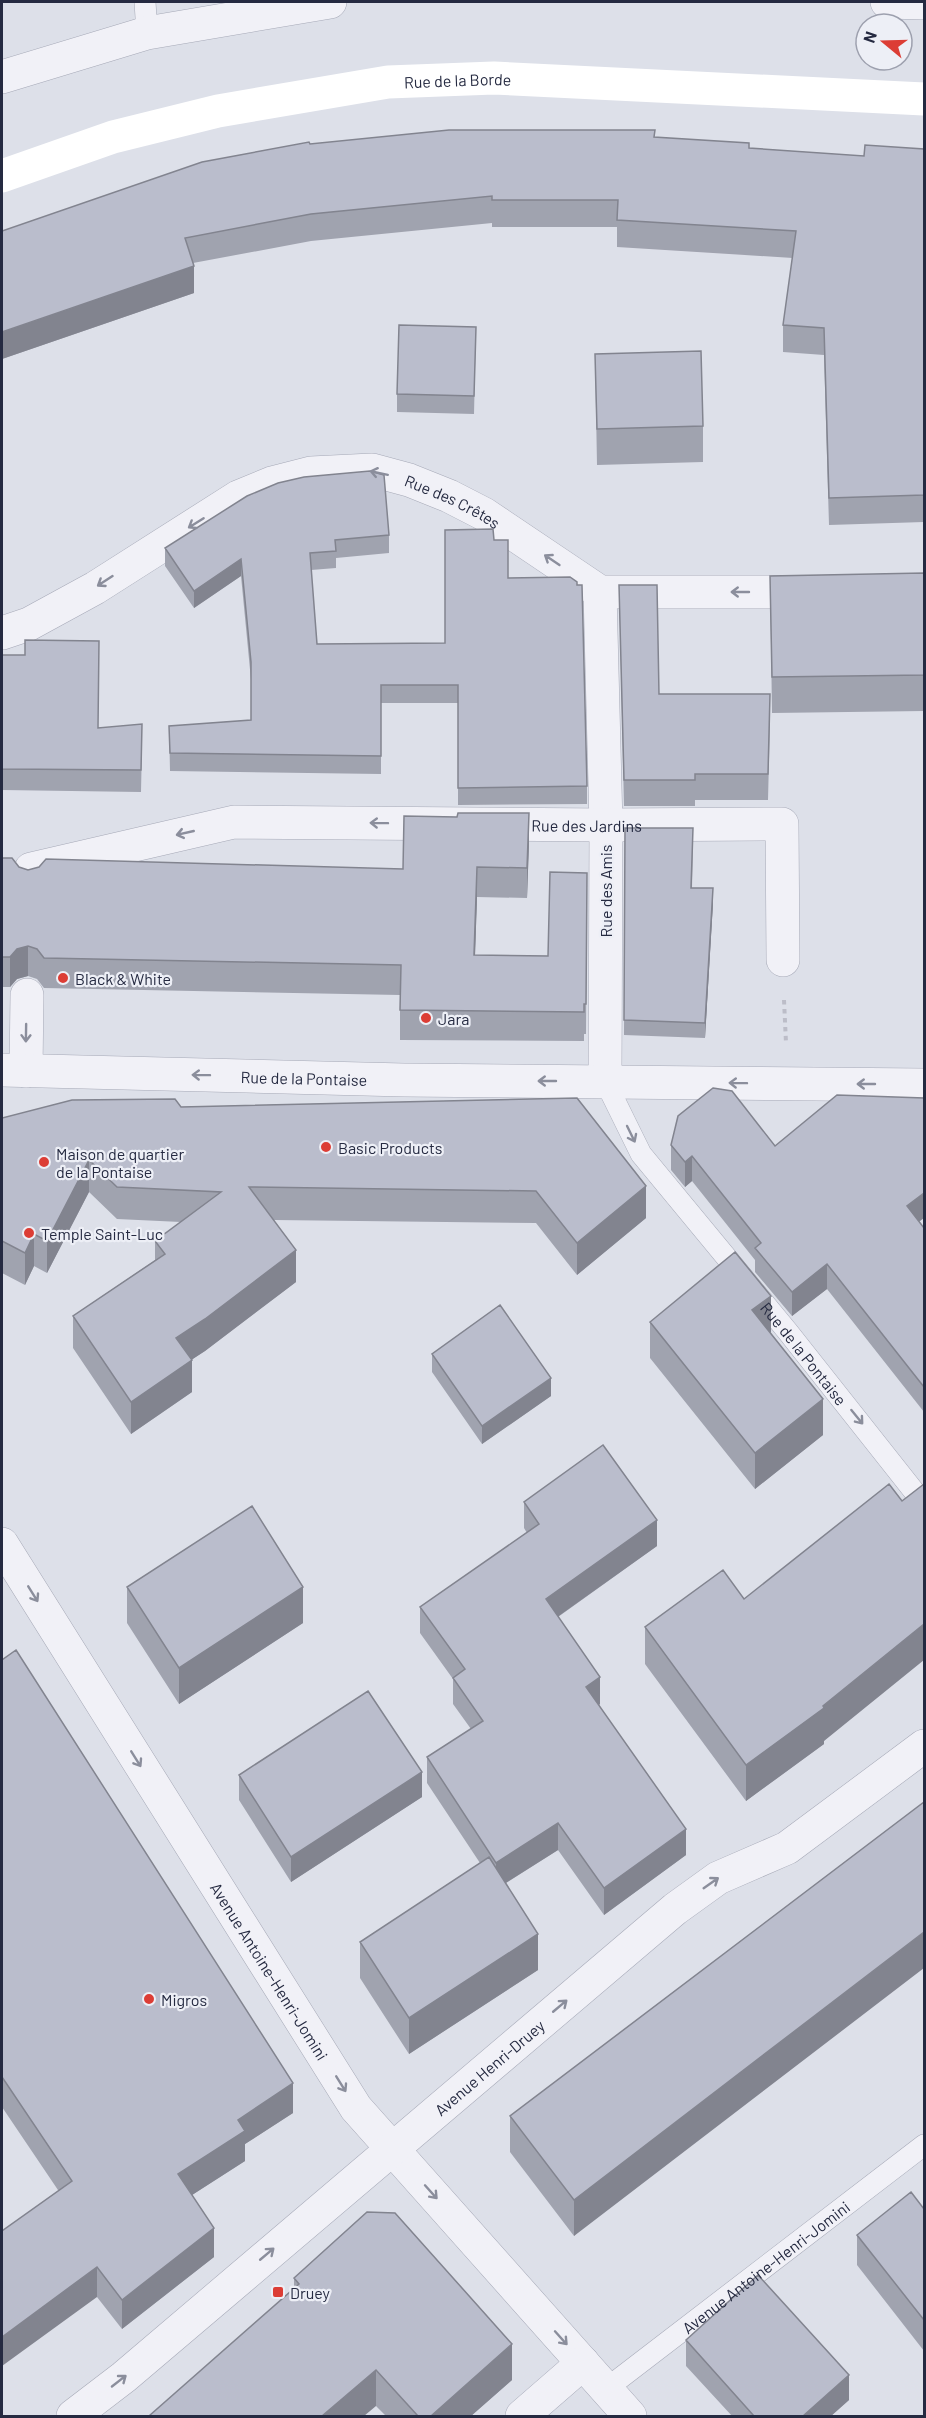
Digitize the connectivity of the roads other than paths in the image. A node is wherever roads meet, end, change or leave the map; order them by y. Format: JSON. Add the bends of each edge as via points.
{"nodes":[{"id":1,"x":330,"y":2,"type":"edge"},
{"id":2,"x":887,"y":2,"type":"edge"},
{"id":3,"x":924,"y":3,"type":"edge"},
{"id":4,"x":146,"y":17,"type":"edge"},
{"id":5,"x":2,"y":77,"type":"edge"},
{"id":6,"x":924,"y":99,"type":"edge"},
{"id":7,"x":2,"y":176,"type":"edge"},
{"id":8,"x":600,"y":592,"type":"junction"},
{"id":9,"x":843,"y":592,"type":"edge"},
{"id":10,"x":2,"y":633,"type":"edge"},
{"id":11,"x":606,"y":825,"type":"junction"},
{"id":12,"x":29,"y":881,"type":"edge"},
{"id":13,"x":783,"y":960,"type":"road end"},
{"id":14,"x":27,"y":995,"type":"dead end"},
{"id":15,"x":14,"y":1070,"type":"edge"},
{"id":16,"x":605,"y":1081,"type":"junction"},
{"id":17,"x":924,"y":1085,"type":"edge"},
{"id":18,"x":924,"y":1504,"type":"edge"},
{"id":19,"x":2,"y":1544,"type":"edge"},
{"id":20,"x":924,"y":1746,"type":"edge"},
{"id":21,"x":924,"y":2145,"type":"edge"},
{"id":22,"x":392,"y":2148,"type":"junction"},
{"id":23,"x":583,"y":2363,"type":"junction"},
{"id":24,"x":606,"y":2389,"type":"junction"},
{"id":25,"x":73,"y":2416,"type":"edge"},
{"id":26,"x":522,"y":2416,"type":"edge"},
{"id":27,"x":630,"y":2416,"type":"edge"}],
"edges":[{"from":1,"to":4,"type":"street"},
{"from":2,"to":3,"type":"street"},
{"from":4,"to":5,"type":"street"},
{"from":6,"to":7,"type":"main road","name":"Rue de la Borde","via":[[494,78],[388,82],[218,111],[113,137]]},
{"from":9,"to":8,"type":"street","one_way":true},
{"from":8,"to":10,"type":"street","name":"Rue des Crêtes","one_way":true,"via":[[484,514],[449,496],[372,470],[311,473],[238,497],[95,588],[28,624]]},
{"from":8,"to":11,"type":"street","name":"Rue des Amis"},
{"from":11,"to":12,"type":"street","name":"Rue des Jardins","one_way":true,"via":[[234,822],[28,870]]},
{"from":11,"to":13,"type":"street","name":"Rue des Jardins","via":[[782,824]]},
{"from":11,"to":16,"type":"street","name":"Rue des Amis"},
{"from":14,"to":15,"type":"street","one_way":true},
{"from":16,"to":15,"type":"street","name":"Rue de la Pontaise","one_way":true},
{"from":17,"to":16,"type":"street","name":"Rue de la Pontaise","one_way":true},
{"from":16,"to":18,"type":"lane","name":"Rue de la Pontaise","one_way":true,"via":[[641,1154]]},
{"from":19,"to":22,"type":"street","name":"Avenue Antoine-Henri-Jomini","one_way":true,"via":[[356,2108]]},
{"from":22,"to":20,"type":"street","name":"Avenue Henri-Druey","one_way":true,"via":[[675,1909],[718,1878],[787,1848]]},
{"from":21,"to":24,"type":"lane","name":"Avenue Antoine-Henri-Jomini"},
{"from":22,"to":23,"type":"street","name":"Avenue Antoine-Henri-Jomini","one_way":true},
{"from":25,"to":22,"type":"street","name":"Avenue Henri-Druey","one_way":true},
{"from":23,"to":24,"type":"street","name":"Avenue Antoine-Henri-Jomini"},
{"from":23,"to":26,"type":"street"},
{"from":24,"to":27,"type":"street","name":"Avenue Antoine-Henri-Jomini"}]}
